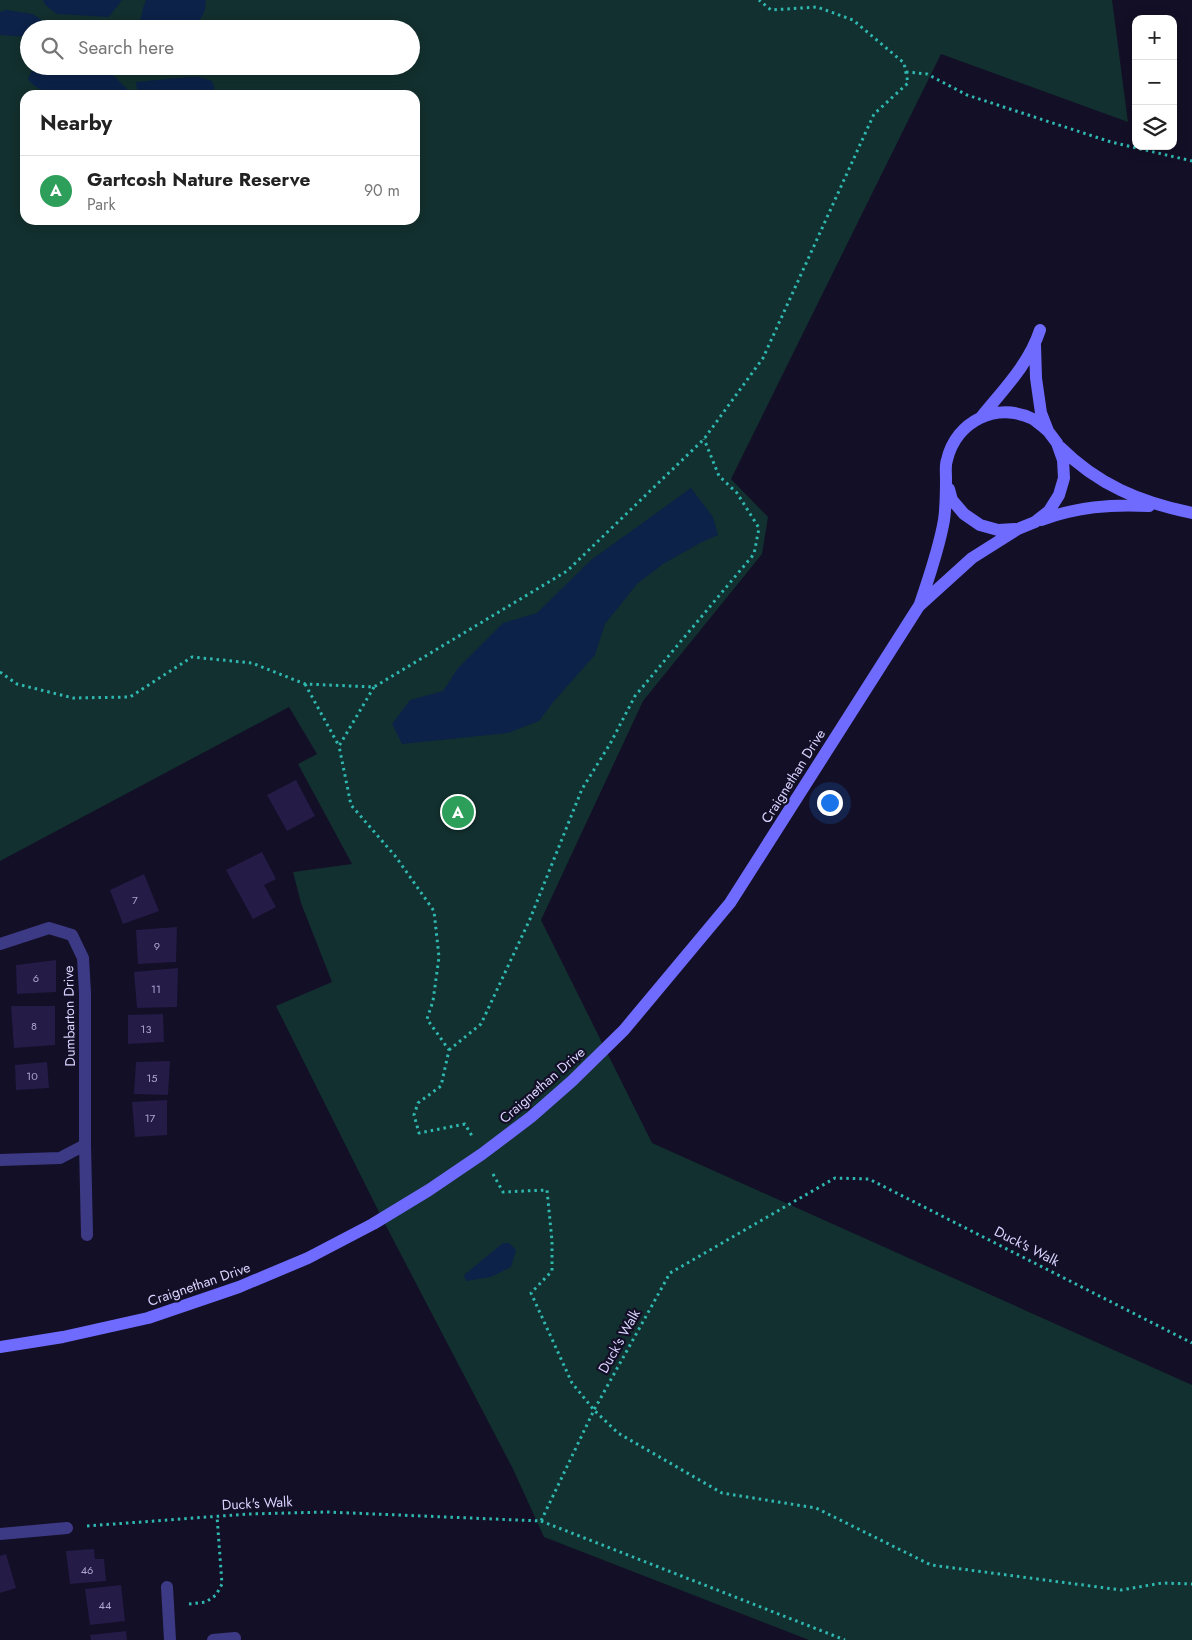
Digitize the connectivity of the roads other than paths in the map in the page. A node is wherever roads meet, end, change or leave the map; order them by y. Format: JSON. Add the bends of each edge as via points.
{"nodes":[{"id":1,"x":1040,"y":330,"type":"dead end"},
{"id":2,"x":1035,"y":345,"type":"junction"},
{"id":3,"x":982,"y":416,"type":"junction"},
{"id":4,"x":1048,"y":431,"type":"junction"},
{"id":5,"x":1057,"y":444,"type":"junction"},
{"id":6,"x":946,"y":481,"type":"junction"},
{"id":7,"x":1164,"y":507,"type":"junction"},
{"id":8,"x":1192,"y":513,"type":"edge"},
{"id":9,"x":1035,"y":522,"type":"junction"},
{"id":10,"x":1018,"y":529,"type":"junction"},
{"id":11,"x":919,"y":606,"type":"junction"},
{"id":12,"x":0,"y":944,"type":"edge"},
{"id":13,"x":85,"y":1146,"type":"junction"},
{"id":14,"x":0,"y":1160,"type":"edge"},
{"id":15,"x":87,"y":1235,"type":"dead end"},
{"id":16,"x":0,"y":1348,"type":"edge"},
{"id":17,"x":67,"y":1528,"type":"road end"},
{"id":18,"x":0,"y":1534,"type":"edge"},
{"id":19,"x":167,"y":1587,"type":"dead end"},
{"id":20,"x":235,"y":1638,"type":"dead end"},
{"id":21,"x":170,"y":1640,"type":"edge"},
{"id":22,"x":213,"y":1640,"type":"edge"}],
"edges":[{"from":1,"to":2,"type":"street"},
{"from":2,"to":3,"type":"street"},
{"from":2,"to":4,"type":"street","via":[[1038,395]]},
{"from":3,"to":4,"type":"street","via":[[999,412],[1017,413]]},
{"from":3,"to":6,"type":"street","via":[[965,427],[952,443],[946,461]]},
{"from":4,"to":5,"type":"street"},
{"from":5,"to":7,"type":"street","via":[[1083,468],[1105,482]]},
{"from":5,"to":9,"type":"street","via":[[1063,460],[1064,478],[1059,496],[1049,511]]},
{"from":6,"to":10,"type":"street","via":[[952,500],[980,525],[998,530]]},
{"from":6,"to":11,"type":"street","via":[[946,502],[937,552]]},
{"from":7,"to":8,"type":"street"},
{"from":7,"to":9,"type":"street","via":[[1086,507]]},
{"from":9,"to":10,"type":"street"},
{"from":10,"to":11,"type":"street","via":[[972,558]]},
{"from":11,"to":16,"type":"street","name":"Craignethan Drive","via":[[730,903],[624,1030],[531,1117],[429,1190],[372,1224],[299,1261],[239,1287],[148,1318]]},
{"from":12,"to":13,"type":"street","name":"Dumbarton Drive","via":[[49,928],[72,935],[83,958]]},
{"from":13,"to":14,"type":"street","via":[[60,1158]]},
{"from":13,"to":15,"type":"street","name":"Dumbarton Drive"},
{"from":17,"to":18,"type":"street"},
{"from":19,"to":21,"type":"street"},
{"from":20,"to":22,"type":"street"}]}
